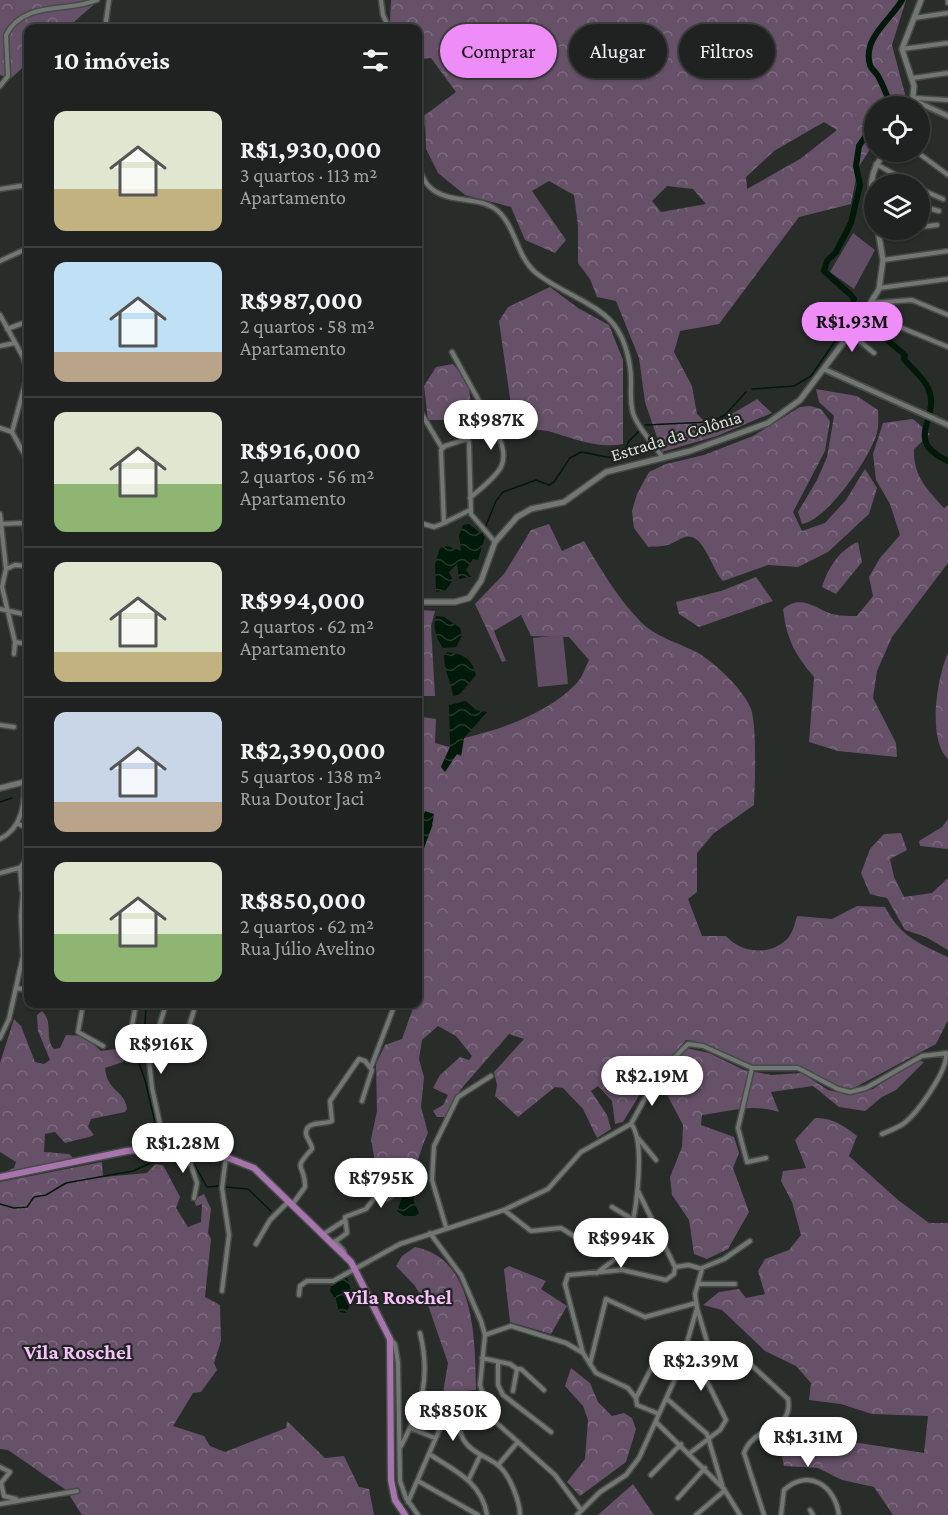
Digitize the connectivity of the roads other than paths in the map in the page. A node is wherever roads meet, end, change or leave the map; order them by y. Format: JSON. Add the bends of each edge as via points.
{"nodes":[{"id":1,"x":97,"y":0,"type":"edge"},
{"id":2,"x":109,"y":0,"type":"edge"},
{"id":3,"x":381,"y":0,"type":"edge"},
{"id":4,"x":921,"y":0,"type":"edge"},
{"id":5,"x":948,"y":14,"type":"edge"},
{"id":6,"x":913,"y":18,"type":"junction"},
{"id":7,"x":106,"y":24,"type":"edge"},
{"id":8,"x":387,"y":24,"type":"edge"},
{"id":9,"x":948,"y":43,"type":"edge"},
{"id":10,"x":902,"y":50,"type":"junction"},
{"id":11,"x":948,"y":73,"type":"edge"},
{"id":12,"x":913,"y":78,"type":"junction"},
{"id":13,"x":0,"y":86,"type":"edge"},
{"id":14,"x":914,"y":96,"type":"edge"},
{"id":15,"x":948,"y":100,"type":"edge"},
{"id":16,"x":930,"y":101,"type":"edge"},
{"id":17,"x":930,"y":109,"type":"edge"},
{"id":18,"x":948,"y":116,"type":"edge"},
{"id":19,"x":930,"y":162,"type":"edge"},
{"id":20,"x":875,"y":164,"type":"joint"},
{"id":21,"x":422,"y":173,"type":"edge"},
{"id":22,"x":872,"y":174,"type":"edge"},
{"id":23,"x":894,"y":174,"type":"edge"},
{"id":24,"x":948,"y":175,"type":"edge"},
{"id":25,"x":24,"y":186,"type":"edge"},
{"id":26,"x":0,"y":189,"type":"edge"},
{"id":27,"x":930,"y":193,"type":"edge"},
{"id":28,"x":943,"y":199,"type":"dead end"},
{"id":29,"x":930,"y":209,"type":"edge"},
{"id":30,"x":939,"y":211,"type":"dead end"},
{"id":31,"x":937,"y":225,"type":"dead end"},
{"id":32,"x":930,"y":226,"type":"edge"},
{"id":33,"x":880,"y":240,"type":"edge"},
{"id":34,"x":24,"y":250,"type":"edge"},
{"id":35,"x":948,"y":251,"type":"edge"},
{"id":36,"x":883,"y":260,"type":"junction"},
{"id":37,"x":0,"y":261,"type":"edge"},
{"id":38,"x":948,"y":279,"type":"edge"},
{"id":39,"x":879,"y":289,"type":"junction"},
{"id":40,"x":872,"y":303,"type":"junction"},
{"id":41,"x":0,"y":315,"type":"edge"},
{"id":42,"x":948,"y":315,"type":"edge"},
{"id":43,"x":862,"y":318,"type":"junction"},
{"id":44,"x":24,"y":323,"type":"edge"},
{"id":45,"x":7,"y":329,"type":"junction"},
{"id":46,"x":851,"y":334,"type":"junction"},
{"id":47,"x":15,"y":343,"type":"junction"},
{"id":48,"x":0,"y":346,"type":"edge"},
{"id":49,"x":948,"y":347,"type":"edge"},
{"id":50,"x":452,"y":352,"type":"dead end"},
{"id":51,"x":874,"y":352,"type":"dead end"},
{"id":52,"x":23,"y":357,"type":"joint"},
{"id":53,"x":24,"y":360,"type":"edge"},
{"id":54,"x":826,"y":369,"type":"junction"},
{"id":55,"x":24,"y":388,"type":"edge"},
{"id":56,"x":479,"y":401,"type":"junction"},
{"id":57,"x":422,"y":414,"type":"edge"},
{"id":58,"x":948,"y":425,"type":"edge"},
{"id":59,"x":0,"y":428,"type":"edge"},
{"id":60,"x":12,"y":432,"type":"junction"},
{"id":61,"x":468,"y":440,"type":"junction"},
{"id":62,"x":442,"y":448,"type":"junction"},
{"id":63,"x":24,"y":456,"type":"edge"},
{"id":64,"x":663,"y":458,"type":"junction"},
{"id":65,"x":470,"y":498,"type":"junction"},
{"id":66,"x":470,"y":510,"type":"junction"},
{"id":67,"x":0,"y":513,"type":"edge"},
{"id":68,"x":422,"y":523,"type":"edge"},
{"id":69,"x":444,"y":523,"type":"junction"},
{"id":70,"x":1,"y":524,"type":"edge"},
{"id":71,"x":24,"y":524,"type":"edge"},
{"id":72,"x":495,"y":542,"type":"junction"},
{"id":73,"x":24,"y":566,"type":"edge"},
{"id":74,"x":6,"y":569,"type":"junction"},
{"id":75,"x":1,"y":587,"type":"edge"},
{"id":76,"x":422,"y":602,"type":"edge"},
{"id":77,"x":0,"y":609,"type":"edge"},
{"id":78,"x":9,"y":612,"type":"junction"},
{"id":79,"x":24,"y":614,"type":"edge"},
{"id":80,"x":15,"y":642,"type":"junction"},
{"id":81,"x":24,"y":643,"type":"edge"},
{"id":82,"x":14,"y":654,"type":"dead end"},
{"id":83,"x":0,"y":725,"type":"edge"},
{"id":84,"x":14,"y":727,"type":"dead end"},
{"id":85,"x":24,"y":782,"type":"edge"},
{"id":86,"x":0,"y":788,"type":"edge"},
{"id":87,"x":24,"y":801,"type":"edge"},
{"id":88,"x":17,"y":823,"type":"junction"},
{"id":89,"x":24,"y":827,"type":"edge"},
{"id":90,"x":0,"y":839,"type":"edge"},
{"id":91,"x":24,"y":862,"type":"edge"},
{"id":92,"x":20,"y":868,"type":"junction"},
{"id":93,"x":0,"y":873,"type":"edge"},
{"id":94,"x":24,"y":889,"type":"edge"},
{"id":95,"x":23,"y":895,"type":"junction"},
{"id":96,"x":22,"y":905,"type":"joint"},
{"id":97,"x":16,"y":988,"type":"junction"},
{"id":98,"x":24,"y":989,"type":"edge"},
{"id":99,"x":82,"y":1008,"type":"edge"},
{"id":100,"x":135,"y":1008,"type":"edge"},
{"id":101,"x":165,"y":1008,"type":"edge"},
{"id":102,"x":195,"y":1008,"type":"edge"},
{"id":103,"x":394,"y":1008,"type":"edge"},
{"id":104,"x":0,"y":1038,"type":"edge"},
{"id":105,"x":183,"y":1045,"type":"dead end"},
{"id":106,"x":103,"y":1046,"type":"dead end"},
{"id":107,"x":128,"y":1048,"type":"dead end"},
{"id":108,"x":947,"y":1054,"type":"edge"},
{"id":109,"x":371,"y":1068,"type":"junction"},
{"id":110,"x":752,"y":1068,"type":"junction"},
{"id":111,"x":491,"y":1076,"type":"dead end"},
{"id":112,"x":362,"y":1101,"type":"dead end"},
{"id":113,"x":631,"y":1124,"type":"junction"},
{"id":114,"x":882,"y":1134,"type":"dead end"},
{"id":115,"x":638,"y":1137,"type":"junction"},
{"id":116,"x":165,"y":1148,"type":"junction"},
{"id":117,"x":186,"y":1149,"type":"junction"},
{"id":118,"x":226,"y":1157,"type":"junction"},
{"id":119,"x":766,"y":1158,"type":"dead end"},
{"id":120,"x":656,"y":1160,"type":"dead end"},
{"id":121,"x":348,"y":1168,"type":"dead end"},
{"id":122,"x":0,"y":1177,"type":"edge"},
{"id":123,"x":638,"y":1191,"type":"junction"},
{"id":124,"x":194,"y":1198,"type":"dead end"},
{"id":125,"x":290,"y":1204,"type":"junction"},
{"id":126,"x":612,"y":1207,"type":"dead end"},
{"id":127,"x":504,"y":1210,"type":"junction"},
{"id":128,"x":633,"y":1220,"type":"junction"},
{"id":129,"x":344,"y":1221,"type":"junction"},
{"id":130,"x":446,"y":1227,"type":"junction"},
{"id":131,"x":430,"y":1233,"type":"junction"},
{"id":132,"x":321,"y":1235,"type":"junction"},
{"id":133,"x":750,"y":1241,"type":"dead end"},
{"id":134,"x":333,"y":1242,"type":"junction"},
{"id":135,"x":256,"y":1244,"type":"dead end"},
{"id":136,"x":626,"y":1250,"type":"junction"},
{"id":137,"x":675,"y":1267,"type":"junction"},
{"id":138,"x":355,"y":1268,"type":"junction"},
{"id":139,"x":702,"y":1268,"type":"junction"},
{"id":140,"x":596,"y":1273,"type":"junction"},
{"id":141,"x":697,"y":1284,"type":"junction"},
{"id":142,"x":735,"y":1284,"type":"dead end"},
{"id":143,"x":222,"y":1291,"type":"dead end"},
{"id":144,"x":299,"y":1295,"type":"dead end"},
{"id":145,"x":696,"y":1306,"type":"junction"},
{"id":146,"x":420,"y":1333,"type":"dead end"},
{"id":147,"x":484,"y":1335,"type":"junction"},
{"id":148,"x":390,"y":1339,"type":"junction"},
{"id":149,"x":708,"y":1345,"type":"junction"},
{"id":150,"x":583,"y":1353,"type":"junction"},
{"id":151,"x":482,"y":1358,"type":"junction"},
{"id":152,"x":498,"y":1362,"type":"junction"},
{"id":153,"x":590,"y":1364,"type":"junction"},
{"id":154,"x":517,"y":1369,"type":"junction"},
{"id":155,"x":679,"y":1370,"type":"junction"},
{"id":156,"x":544,"y":1390,"type":"dead end"},
{"id":157,"x":513,"y":1391,"type":"dead end"},
{"id":158,"x":636,"y":1398,"type":"junction"},
{"id":159,"x":668,"y":1399,"type":"junction"},
{"id":160,"x":659,"y":1414,"type":"junction"},
{"id":161,"x":656,"y":1422,"type":"junction"},
{"id":162,"x":410,"y":1428,"type":"junction"},
{"id":163,"x":551,"y":1432,"type":"dead end"},
{"id":164,"x":435,"y":1438,"type":"junction"},
{"id":165,"x":710,"y":1438,"type":"junction"},
{"id":166,"x":518,"y":1443,"type":"junction"},
{"id":167,"x":681,"y":1444,"type":"junction"},
{"id":168,"x":399,"y":1449,"type":"junction"},
{"id":169,"x":429,"y":1454,"type":"junction"},
{"id":170,"x":690,"y":1454,"type":"junction"},
{"id":171,"x":480,"y":1456,"type":"junction"},
{"id":172,"x":498,"y":1465,"type":"junction"},
{"id":173,"x":0,"y":1467,"type":"edge"},
{"id":174,"x":705,"y":1468,"type":"junction"},
{"id":175,"x":651,"y":1475,"type":"dead end"},
{"id":176,"x":469,"y":1479,"type":"junction"},
{"id":177,"x":418,"y":1481,"type":"junction"},
{"id":178,"x":724,"y":1490,"type":"junction"},
{"id":179,"x":77,"y":1491,"type":"dead end"},
{"id":180,"x":678,"y":1498,"type":"dead end"},
{"id":181,"x":17,"y":1500,"type":"junction"},
{"id":182,"x":408,"y":1502,"type":"junction"},
{"id":183,"x":0,"y":1504,"type":"edge"},
{"id":184,"x":580,"y":1510,"type":"junction"},
{"id":185,"x":738,"y":1514,"type":"edge"},
{"id":186,"x":405,"y":1515,"type":"edge"},
{"id":187,"x":418,"y":1515,"type":"edge"},
{"id":188,"x":478,"y":1515,"type":"edge"},
{"id":189,"x":487,"y":1515,"type":"edge"},
{"id":190,"x":520,"y":1515,"type":"edge"},
{"id":191,"x":577,"y":1515,"type":"edge"},
{"id":192,"x":696,"y":1515,"type":"edge"},
{"id":193,"x":764,"y":1515,"type":"edge"},
{"id":194,"x":781,"y":1515,"type":"edge"},
{"id":195,"x":839,"y":1515,"type":"edge"}],
"edges":[{"from":1,"to":13,"type":"street","via":[[79,7],[58,5],[31,11],[18,20],[6,35],[8,76]]},
{"from":2,"to":7,"type":"street"},
{"from":3,"to":8,"type":"street"},
{"from":4,"to":6,"type":"main road"},
{"from":5,"to":6,"type":"street"},
{"from":6,"to":10,"type":"main road"},
{"from":9,"to":10,"type":"street"},
{"from":10,"to":12,"type":"main road"},
{"from":11,"to":12,"type":"street"},
{"from":12,"to":14,"type":"main road"},
{"from":15,"to":16,"type":"street"},
{"from":17,"to":18,"type":"street"},
{"from":19,"to":24,"type":"street"},
{"from":20,"to":22,"type":"main road"},
{"from":20,"to":23,"type":"street"},
{"from":21,"to":64,"type":"street","via":[[441,195],[496,209],[535,272],[612,322],[621,337],[630,369],[633,414]]},
{"from":25,"to":26,"type":"street"},
{"from":27,"to":28,"type":"street"},
{"from":29,"to":30,"type":"street"},
{"from":31,"to":32,"type":"street"},
{"from":33,"to":36,"type":"main road","name":"Estrada da Colônia"},
{"from":34,"to":37,"type":"street"},
{"from":35,"to":36,"type":"street"},
{"from":36,"to":39,"type":"main road","name":"Estrada da Colônia"},
{"from":38,"to":39,"type":"street"},
{"from":39,"to":40,"type":"main road","name":"Estrada da Colônia"},
{"from":40,"to":42,"type":"street","via":[[912,300]]},
{"from":40,"to":43,"type":"main road","name":"Estrada da Colônia"},
{"from":41,"to":45,"type":"street"},
{"from":43,"to":46,"type":"main road","name":"Estrada da Colônia"},
{"from":43,"to":49,"type":"street"},
{"from":44,"to":45,"type":"street"},
{"from":45,"to":47,"type":"street"},
{"from":46,"to":51,"type":"street"},
{"from":46,"to":54,"type":"main road","name":"Estrada da Colônia"},
{"from":47,"to":48,"type":"street"},
{"from":47,"to":52,"type":"street"},
{"from":50,"to":56,"type":"street"},
{"from":52,"to":53,"type":"street"},
{"from":54,"to":58,"type":"street"},
{"from":54,"to":64,"type":"main road","name":"Estrada da Colônia","via":[[800,400],[768,423]]},
{"from":55,"to":60,"type":"street"},
{"from":56,"to":61,"type":"street","via":[[460,413]]},
{"from":56,"to":65,"type":"street","via":[[504,456],[501,467]]},
{"from":57,"to":62,"type":"street"},
{"from":59,"to":60,"type":"street"},
{"from":60,"to":63,"type":"street"},
{"from":61,"to":62,"type":"street"},
{"from":61,"to":65,"type":"street"},
{"from":62,"to":69,"type":"street"},
{"from":64,"to":72,"type":"main road","name":"Estrada da Colônia","via":[[606,472],[564,502],[531,509],[508,525]]},
{"from":65,"to":66,"type":"street"},
{"from":66,"to":69,"type":"street"},
{"from":66,"to":72,"type":"street"},
{"from":67,"to":70,"type":"street"},
{"from":68,"to":69,"type":"street","via":[[434,527]]},
{"from":70,"to":71,"type":"street"},
{"from":70,"to":74,"type":"street"},
{"from":72,"to":76,"type":"main road","name":"Estrada da Colônia","via":[[481,582],[469,598]]},
{"from":73,"to":74,"type":"street"},
{"from":74,"to":75,"type":"street"},
{"from":75,"to":78,"type":"street"},
{"from":77,"to":78,"type":"street"},
{"from":78,"to":79,"type":"street"},
{"from":78,"to":80,"type":"street"},
{"from":80,"to":81,"type":"street"},
{"from":80,"to":82,"type":"street"},
{"from":83,"to":84,"type":"street"},
{"from":85,"to":86,"type":"main road"},
{"from":87,"to":88,"type":"street"},
{"from":88,"to":89,"type":"street"},
{"from":88,"to":90,"type":"street"},
{"from":91,"to":92,"type":"street"},
{"from":92,"to":93,"type":"street"},
{"from":92,"to":95,"type":"street"},
{"from":94,"to":95,"type":"street"},
{"from":95,"to":96,"type":"street"},
{"from":96,"to":97,"type":"street","via":[[23,956]]},
{"from":97,"to":98,"type":"street"},
{"from":97,"to":104,"type":"street","via":[[7,1028]]},
{"from":99,"to":106,"type":"street","via":[[78,1032]]},
{"from":100,"to":107,"type":"street"},
{"from":101,"to":116,"type":"street","via":[[149,1060]]},
{"from":102,"to":105,"type":"street"},
{"from":103,"to":109,"type":"street"},
{"from":108,"to":110,"type":"street","via":[[922,1056],[868,1087],[850,1092],[798,1068]]},
{"from":108,"to":114,"type":"street","via":[[944,1071],[911,1117]]},
{"from":109,"to":112,"type":"street"},
{"from":109,"to":125,"type":"street","via":[[363,1059],[357,1061],[330,1101],[331,1122],[313,1124],[308,1129],[307,1137],[313,1147],[300,1165],[305,1187]]},
{"from":110,"to":113,"type":"street","via":[[708,1048],[688,1044],[648,1093]]},
{"from":110,"to":119,"type":"street","via":[[738,1134],[747,1162]]},
{"from":111,"to":130,"type":"street","via":[[458,1097],[435,1146],[432,1180]]},
{"from":113,"to":115,"type":"street"},
{"from":113,"to":127,"type":"street","via":[[579,1154],[548,1189]]},
{"from":115,"to":120,"type":"street"},
{"from":115,"to":123,"type":"street"},
{"from":116,"to":117,"type":"main road"},
{"from":116,"to":122,"type":"main road","via":[[126,1151]]},
{"from":117,"to":118,"type":"main road"},
{"from":117,"to":124,"type":"street","via":[[197,1183]]},
{"from":118,"to":125,"type":"main road","via":[[254,1168]]},
{"from":118,"to":143,"type":"street","via":[[222,1188],[229,1235]]},
{"from":121,"to":129,"type":"street","via":[[376,1193],[366,1209],[346,1216]]},
{"from":123,"to":128,"type":"street"},
{"from":123,"to":137,"type":"street"},
{"from":125,"to":132,"type":"main road"},
{"from":125,"to":135,"type":"street","via":[[270,1220]]},
{"from":126,"to":128,"type":"street"},
{"from":127,"to":130,"type":"street"},
{"from":127,"to":136,"type":"street","via":[[531,1231],[561,1228],[582,1241]]},
{"from":128,"to":136,"type":"street"},
{"from":129,"to":132,"type":"street"},
{"from":129,"to":134,"type":"street","via":[[347,1233]]},
{"from":130,"to":131,"type":"street"},
{"from":131,"to":138,"type":"street"},
{"from":131,"to":147,"type":"street","via":[[461,1275]]},
{"from":132,"to":134,"type":"main road"},
{"from":133,"to":139,"type":"street"},
{"from":134,"to":138,"type":"main road"},
{"from":136,"to":140,"type":"street"},
{"from":137,"to":139,"type":"street"},
{"from":137,"to":140,"type":"street","via":[[672,1277],[666,1280],[622,1270]]},
{"from":138,"to":144,"type":"street","via":[[333,1281],[307,1281],[300,1287]]},
{"from":138,"to":148,"type":"main road"},
{"from":139,"to":141,"type":"street"},
{"from":140,"to":150,"type":"street","via":[[570,1275],[565,1281]]},
{"from":141,"to":142,"type":"street"},
{"from":141,"to":145,"type":"street"},
{"from":145,"to":149,"type":"street"},
{"from":145,"to":153,"type":"street","via":[[645,1317],[606,1299]]},
{"from":145,"to":155,"type":"street"},
{"from":146,"to":162,"type":"street","via":[[426,1356],[425,1384]]},
{"from":147,"to":150,"type":"street","via":[[505,1327],[519,1327]]},
{"from":147,"to":151,"type":"street"},
{"from":148,"to":168,"type":"street","via":[[395,1344],[398,1363]]},
{"from":148,"to":186,"type":"main road","via":[[391,1480],[395,1500]]},
{"from":149,"to":165,"type":"street","via":[[699,1351],[697,1359],[726,1418],[723,1427]]},
{"from":149,"to":193,"type":"street","via":[[734,1348],[788,1399],[785,1419],[758,1433],[745,1450],[745,1463]]},
{"from":150,"to":153,"type":"street"},
{"from":151,"to":152,"type":"street"},
{"from":151,"to":166,"type":"street","via":[[480,1385],[486,1411]]},
{"from":152,"to":154,"type":"street"},
{"from":152,"to":163,"type":"street","via":[[498,1384],[504,1395]]},
{"from":153,"to":158,"type":"street","via":[[598,1374],[628,1388]]},
{"from":154,"to":156,"type":"street"},
{"from":154,"to":157,"type":"street"},
{"from":155,"to":158,"type":"street","via":[[657,1357]]},
{"from":155,"to":159,"type":"street"},
{"from":158,"to":160,"type":"street","via":[[637,1405]]},
{"from":159,"to":160,"type":"street"},
{"from":159,"to":165,"type":"street"},
{"from":160,"to":161,"type":"street"},
{"from":161,"to":167,"type":"street"},
{"from":161,"to":184,"type":"street","via":[[634,1467]]},
{"from":162,"to":164,"type":"street"},
{"from":162,"to":168,"type":"street"},
{"from":164,"to":169,"type":"street"},
{"from":164,"to":171,"type":"street","via":[[450,1403],[455,1408],[464,1442]]},
{"from":165,"to":170,"type":"street"},
{"from":165,"to":178,"type":"street"},
{"from":166,"to":172,"type":"street"},
{"from":166,"to":184,"type":"street","via":[[555,1475]]},
{"from":167,"to":170,"type":"street"},
{"from":167,"to":175,"type":"street"},
{"from":168,"to":182,"type":"street","via":[[400,1481]]},
{"from":169,"to":176,"type":"street"},
{"from":169,"to":177,"type":"street"},
{"from":170,"to":174,"type":"street"},
{"from":171,"to":172,"type":"street"},
{"from":171,"to":176,"type":"street"},
{"from":172,"to":190,"type":"street","via":[[519,1505]]},
{"from":173,"to":181,"type":"street","via":[[10,1472],[1,1483],[4,1496]]},
{"from":174,"to":178,"type":"street"},
{"from":174,"to":180,"type":"street"},
{"from":176,"to":189,"type":"street","via":[[483,1498]]},
{"from":177,"to":182,"type":"street"},
{"from":177,"to":188,"type":"street"},
{"from":178,"to":185,"type":"street"},
{"from":178,"to":192,"type":"street"},
{"from":179,"to":181,"type":"street"},
{"from":181,"to":183,"type":"street"},
{"from":182,"to":187,"type":"street"},
{"from":184,"to":191,"type":"street"},
{"from":194,"to":195,"type":"street","via":[[784,1490],[797,1480],[809,1479],[829,1492]]}]}
